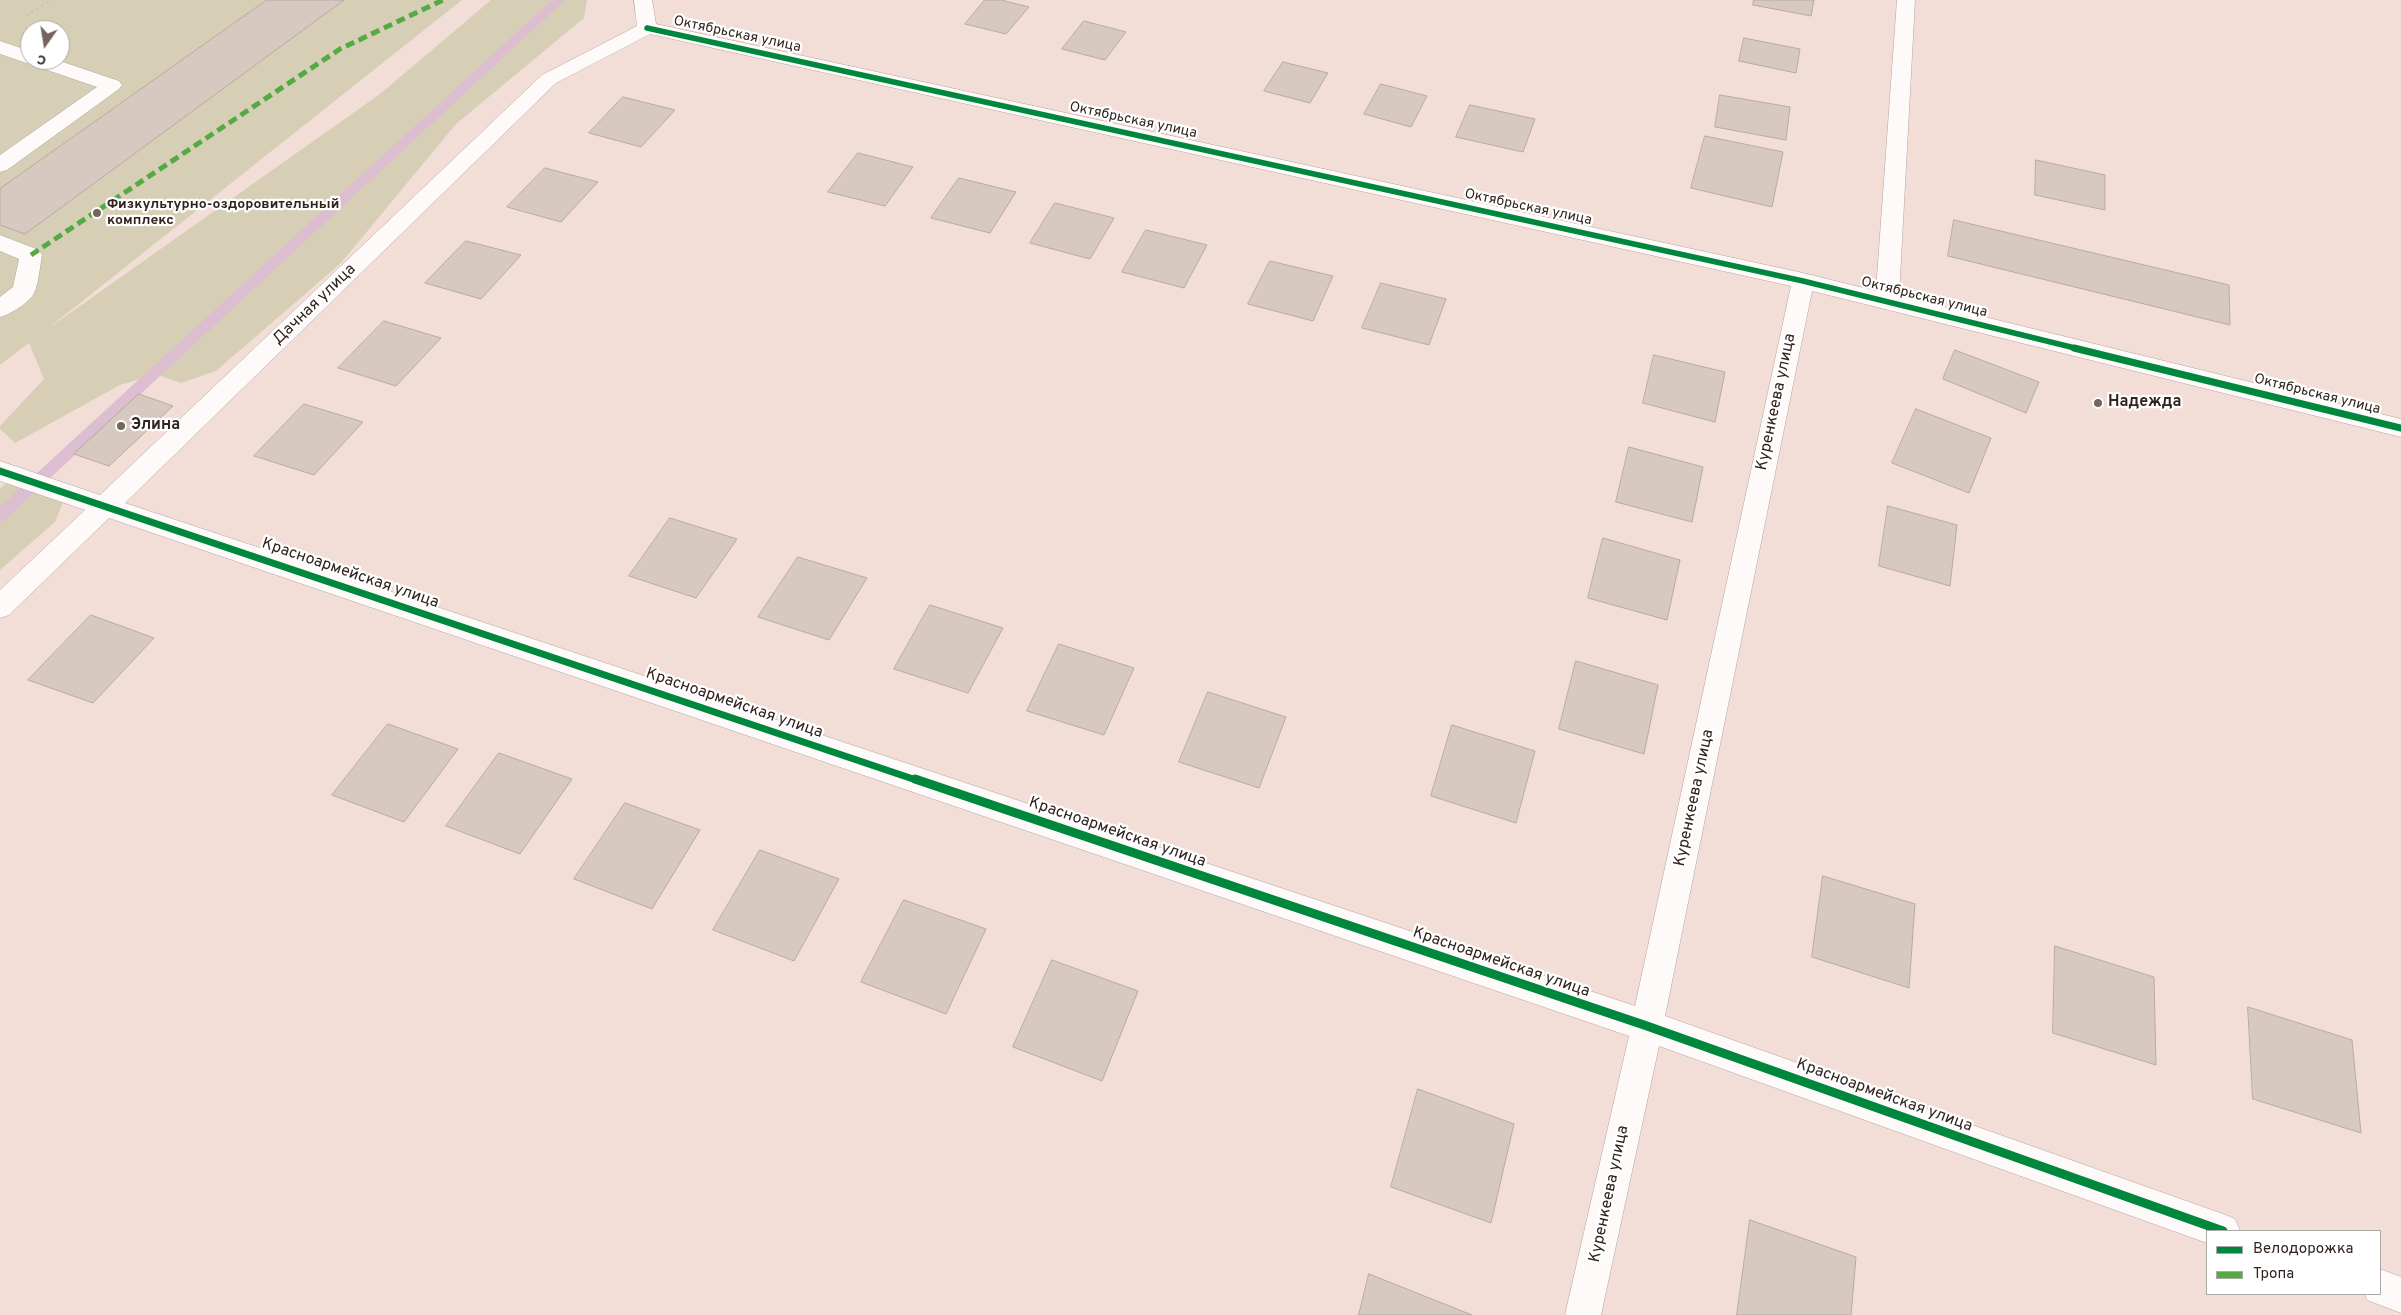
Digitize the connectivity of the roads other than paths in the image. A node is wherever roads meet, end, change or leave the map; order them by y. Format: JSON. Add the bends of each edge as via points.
{"nodes":[{"id":1,"x":643,"y":0,"type":"edge"},
{"id":2,"x":1906,"y":0,"type":"edge"},
{"id":3,"x":647,"y":28,"type":"junction"},
{"id":4,"x":0,"y":48,"type":"edge"},
{"id":5,"x":20,"y":55,"type":"edge"},
{"id":6,"x":68,"y":70,"type":"edge"},
{"id":7,"x":0,"y":165,"type":"edge"},
{"id":8,"x":0,"y":243,"type":"edge"},
{"id":9,"x":1803,"y":281,"type":"junction"},
{"id":10,"x":1887,"y":302,"type":"junction"},
{"id":11,"x":0,"y":310,"type":"edge"},
{"id":12,"x":2401,"y":428,"type":"edge"},
{"id":13,"x":0,"y":471,"type":"edge"},
{"id":14,"x":105,"y":506,"type":"junction"},
{"id":15,"x":0,"y":607,"type":"edge"},
{"id":16,"x":1647,"y":1026,"type":"junction"},
{"id":17,"x":2220,"y":1230,"type":"edge"},
{"id":18,"x":2381,"y":1287,"type":"edge"},
{"id":19,"x":2401,"y":1295,"type":"edge"},
{"id":20,"x":1583,"y":1315,"type":"edge"}],
"edges":[{"from":1,"to":3,"type":"street"},
{"from":2,"to":10,"type":"street"},
{"from":3,"to":9,"type":"street","name":"Октябрьская улица"},
{"from":3,"to":14,"type":"street","name":"Дачная улица","via":[[549,79]]},
{"from":4,"to":5,"type":"street"},
{"from":6,"to":7,"type":"street","via":[[112,85]]},
{"from":8,"to":11,"type":"street","via":[[31,255],[24,291]]},
{"from":9,"to":10,"type":"street","name":"Октябрьская улица"},
{"from":9,"to":16,"type":"street","name":"Куренкеева улица"},
{"from":10,"to":12,"type":"street","name":"Октябрьская улица"},
{"from":13,"to":14,"type":"street","name":"Красноармейская улица"},
{"from":14,"to":15,"type":"street","name":"Дачная улица"},
{"from":14,"to":16,"type":"street","name":"Красноармейская улица"},
{"from":16,"to":17,"type":"street","name":"Красноармейская улица"},
{"from":16,"to":20,"type":"street","name":"Куренкеева улица"},
{"from":18,"to":19,"type":"street"}]}
